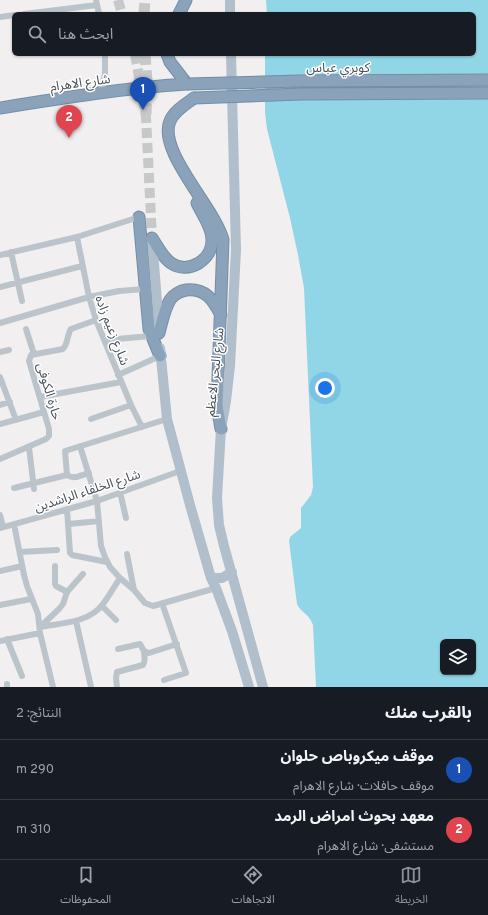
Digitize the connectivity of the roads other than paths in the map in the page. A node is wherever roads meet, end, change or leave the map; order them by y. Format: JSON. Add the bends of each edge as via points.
{"nodes":[{"id":1,"x":186,"y":0,"type":"edge"},
{"id":2,"x":230,"y":0,"type":"edge"},
{"id":3,"x":96,"y":2,"type":"edge"},
{"id":4,"x":36,"y":12,"type":"edge"},
{"id":5,"x":98,"y":12,"type":"edge"},
{"id":6,"x":181,"y":12,"type":"edge"},
{"id":7,"x":230,"y":12,"type":"edge"},
{"id":8,"x":12,"y":15,"type":"edge"},
{"id":9,"x":0,"y":17,"type":"edge"},
{"id":10,"x":106,"y":56,"type":"edge"},
{"id":11,"x":168,"y":56,"type":"edge"},
{"id":12,"x":231,"y":56,"type":"edge"},
{"id":13,"x":488,"y":80,"type":"edge"},
{"id":14,"x":187,"y":84,"type":"junction"},
{"id":15,"x":102,"y":92,"type":"junction"},
{"id":16,"x":488,"y":93,"type":"edge"},
{"id":17,"x":0,"y":108,"type":"edge"},
{"id":18,"x":184,"y":173,"type":"junction"},
{"id":19,"x":139,"y":217,"type":"joint"},
{"id":20,"x":77,"y":237,"type":"junction"},
{"id":21,"x":152,"y":238,"type":"joint"},
{"id":22,"x":11,"y":252,"type":"junction"},
{"id":23,"x":0,"y":255,"type":"edge"},
{"id":24,"x":82,"y":266,"type":"junction"},
{"id":25,"x":18,"y":283,"type":"junction"},
{"id":26,"x":0,"y":287,"type":"edge"},
{"id":27,"x":145,"y":289,"type":"junction"},
{"id":28,"x":89,"y":296,"type":"junction"},
{"id":29,"x":22,"y":301,"type":"dead end"},
{"id":30,"x":221,"y":316,"type":"junction"},
{"id":31,"x":96,"y":320,"type":"junction"},
{"id":32,"x":0,"y":322,"type":"edge"},
{"id":33,"x":26,"y":329,"type":"dead end"},
{"id":34,"x":155,"y":334,"type":"junction"},
{"id":35,"x":105,"y":340,"type":"junction"},
{"id":36,"x":9,"y":350,"type":"dead end"},
{"id":37,"x":0,"y":352,"type":"edge"},
{"id":38,"x":34,"y":354,"type":"junction"},
{"id":39,"x":160,"y":356,"type":"junction"},
{"id":40,"x":118,"y":375,"type":"junction"},
{"id":41,"x":0,"y":377,"type":"edge"},
{"id":42,"x":122,"y":382,"type":"junction"},
{"id":43,"x":40,"y":397,"type":"junction"},
{"id":44,"x":18,"y":403,"type":"dead end"},
{"id":45,"x":10,"y":404,"type":"junction"},
{"id":46,"x":0,"y":405,"type":"edge"},
{"id":47,"x":131,"y":405,"type":"junction"},
{"id":48,"x":44,"y":412,"type":"junction"},
{"id":49,"x":91,"y":419,"type":"dead end"},
{"id":50,"x":167,"y":419,"type":"junction"},
{"id":51,"x":16,"y":420,"type":"junction"},
{"id":52,"x":0,"y":424,"type":"edge"},
{"id":53,"x":142,"y":427,"type":"junction"},
{"id":54,"x":221,"y":429,"type":"junction"},
{"id":55,"x":80,"y":446,"type":"junction"},
{"id":56,"x":29,"y":447,"type":"junction"},
{"id":57,"x":0,"y":459,"type":"edge"},
{"id":58,"x":180,"y":471,"type":"junction"},
{"id":59,"x":88,"y":473,"type":"junction"},
{"id":60,"x":67,"y":475,"type":"junction"},
{"id":61,"x":34,"y":486,"type":"junction"},
{"id":62,"x":14,"y":488,"type":"dead end"},
{"id":63,"x":120,"y":492,"type":"junction"},
{"id":64,"x":97,"y":501,"type":"junction"},
{"id":65,"x":67,"y":509,"type":"junction"},
{"id":66,"x":0,"y":515,"type":"edge"},
{"id":67,"x":126,"y":518,"type":"dead end"},
{"id":68,"x":99,"y":521,"type":"junction"},
{"id":69,"x":14,"y":524,"type":"junction"},
{"id":70,"x":69,"y":524,"type":"junction"},
{"id":71,"x":2,"y":527,"type":"edge"},
{"id":72,"x":58,"y":550,"type":"dead end"},
{"id":73,"x":20,"y":552,"type":"junction"},
{"id":74,"x":127,"y":554,"type":"dead end"},
{"id":75,"x":107,"y":562,"type":"junction"},
{"id":76,"x":22,"y":566,"type":"junction"},
{"id":77,"x":55,"y":566,"type":"dead end"},
{"id":78,"x":0,"y":571,"type":"edge"},
{"id":79,"x":232,"y":572,"type":"junction"},
{"id":80,"x":83,"y":574,"type":"dead end"},
{"id":81,"x":120,"y":578,"type":"junction"},
{"id":82,"x":210,"y":578,"type":"junction"},
{"id":83,"x":216,"y":588,"type":"junction"},
{"id":84,"x":134,"y":590,"type":"junction"},
{"id":85,"x":66,"y":592,"type":"junction"},
{"id":86,"x":31,"y":599,"type":"junction"},
{"id":87,"x":162,"y":603,"type":"junction"},
{"id":88,"x":0,"y":605,"type":"edge"},
{"id":89,"x":102,"y":606,"type":"junction"},
{"id":90,"x":116,"y":620,"type":"dead end"},
{"id":91,"x":76,"y":621,"type":"junction"},
{"id":92,"x":40,"y":630,"type":"junction"},
{"id":93,"x":7,"y":639,"type":"junction"},
{"id":94,"x":0,"y":641,"type":"edge"},
{"id":95,"x":177,"y":644,"type":"junction"},
{"id":96,"x":118,"y":649,"type":"dead end"},
{"id":97,"x":144,"y":651,"type":"junction"},
{"id":98,"x":22,"y":676,"type":"dead end"},
{"id":99,"x":164,"y":680,"type":"dead end"},
{"id":100,"x":53,"y":687,"type":"edge"},
{"id":101,"x":91,"y":687,"type":"edge"},
{"id":102,"x":117,"y":687,"type":"edge"},
{"id":103,"x":249,"y":687,"type":"edge"},
{"id":104,"x":263,"y":687,"type":"edge"}],
"edges":[{"from":1,"to":6,"type":"highway"},
{"from":2,"to":7,"type":"main road"},
{"from":3,"to":4,"type":"street"},
{"from":3,"to":5,"type":"street"},
{"from":8,"to":9,"type":"street"},
{"from":10,"to":15,"type":"street"},
{"from":11,"to":14,"type":"highway"},
{"from":12,"to":54,"type":"main road","name":"شارع البحر الاعظم","via":[[236,250],[230,366]]},
{"from":13,"to":14,"type":"highway","name":"كوبري عباس","bridge":true},
{"from":14,"to":15,"type":"highway","name":"شارع الاهرام"},
{"from":15,"to":17,"type":"highway","name":"شارع الاهرام"},
{"from":16,"to":18,"type":"highway","name":"كوبري عباس","bridge":true,"via":[[301,94],[194,98],[175,113],[168,128],[169,141]]},
{"from":18,"to":21,"type":"highway","via":[[210,230],[211,249],[207,257],[199,263],[181,267],[164,257]]},
{"from":18,"to":30,"type":"highway","via":[[215,220],[223,240]]},
{"from":19,"to":20,"type":"street"},
{"from":19,"to":27,"type":"highway"},
{"from":20,"to":22,"type":"street"},
{"from":20,"to":24,"type":"street","name":"شارع زعيم زاده"},
{"from":21,"to":34,"type":"main road"},
{"from":22,"to":23,"type":"street"},
{"from":22,"to":25,"type":"street"},
{"from":24,"to":25,"type":"street"},
{"from":24,"to":28,"type":"street","name":"شارع زعيم زاده"},
{"from":25,"to":26,"type":"street"},
{"from":25,"to":29,"type":"street"},
{"from":27,"to":28,"type":"street"},
{"from":27,"to":34,"type":"highway","via":[[149,329]]},
{"from":28,"to":31,"type":"street","name":"شارع زعيم زاده"},
{"from":28,"to":32,"type":"street"},
{"from":30,"to":34,"type":"highway","via":[[214,302],[205,293],[194,289],[181,291],[171,298]]},
{"from":30,"to":54,"type":"highway","via":[[217,406]]},
{"from":31,"to":35,"type":"street","name":"شارع زعيم زاده"},
{"from":31,"to":38,"type":"street","name":"حارة الكوفى","via":[[71,329],[63,349]]},
{"from":33,"to":38,"type":"street"},
{"from":34,"to":35,"type":"street"},
{"from":34,"to":39,"type":"highway"},
{"from":35,"to":40,"type":"street","name":"شارع زعيم زاده"},
{"from":36,"to":37,"type":"street"},
{"from":38,"to":43,"type":"street","name":"حارة الكوفى","via":[[31,354],[29,361]]},
{"from":39,"to":40,"type":"street"},
{"from":39,"to":50,"type":"main road"},
{"from":40,"to":42,"type":"street","name":"شارع زعيم زاده"},
{"from":41,"to":45,"type":"street"},
{"from":42,"to":43,"type":"street"},
{"from":42,"to":47,"type":"street","name":"شارع زعيم زاده"},
{"from":43,"to":48,"type":"street","name":"حارة الكوفى"},
{"from":44,"to":45,"type":"street"},
{"from":45,"to":46,"type":"street"},
{"from":45,"to":51,"type":"street"},
{"from":47,"to":49,"type":"street"},
{"from":47,"to":53,"type":"street","name":"شارع زعيم زاده"},
{"from":48,"to":51,"type":"street"},
{"from":48,"to":56,"type":"street","name":"حارة الكوفى","via":[[49,436]]},
{"from":50,"to":53,"type":"street"},
{"from":50,"to":58,"type":"main road"},
{"from":51,"to":52,"type":"street"},
{"from":53,"to":55,"type":"street"},
{"from":54,"to":79,"type":"main road","name":"شارع البحر الاعظم","via":[[216,498]]},
{"from":55,"to":59,"type":"street"},
{"from":55,"to":60,"type":"street","via":[[65,451]]},
{"from":56,"to":57,"type":"street","name":"حارة الكوفى"},
{"from":56,"to":61,"type":"street"},
{"from":58,"to":63,"type":"street","name":"شارع الخلفاء الراشدين"},
{"from":58,"to":82,"type":"main road"},
{"from":59,"to":60,"type":"street","via":[[74,478]]},
{"from":59,"to":64,"type":"street"},
{"from":60,"to":61,"type":"street"},
{"from":61,"to":62,"type":"street"},
{"from":63,"to":64,"type":"street","name":"شارع الخلفاء الراشدين"},
{"from":63,"to":67,"type":"street"},
{"from":64,"to":65,"type":"street","name":"شارع الخلفاء الراشدين"},
{"from":64,"to":68,"type":"street"},
{"from":65,"to":69,"type":"street","name":"شارع الخلفاء الراشدين"},
{"from":65,"to":70,"type":"street"},
{"from":66,"to":71,"type":"street"},
{"from":68,"to":70,"type":"street"},
{"from":68,"to":75,"type":"street","via":[[101,546]]},
{"from":69,"to":71,"type":"street","name":"شارع الخلفاء الراشدين"},
{"from":69,"to":73,"type":"street"},
{"from":70,"to":75,"type":"street","via":[[70,553]]},
{"from":72,"to":73,"type":"street"},
{"from":73,"to":76,"type":"street"},
{"from":74,"to":84,"type":"street"},
{"from":75,"to":81,"type":"street"},
{"from":76,"to":78,"type":"street"},
{"from":76,"to":86,"type":"street"},
{"from":77,"to":85,"type":"street","via":[[55,584]]},
{"from":79,"to":82,"type":"main road","via":[[222,578]]},
{"from":79,"to":104,"type":"main road","name":"شارع البحر الاعظم"},
{"from":80,"to":85,"type":"street"},
{"from":81,"to":84,"type":"street"},
{"from":81,"to":89,"type":"street"},
{"from":82,"to":83,"type":"main road"},
{"from":83,"to":87,"type":"street"},
{"from":83,"to":103,"type":"main road"},
{"from":84,"to":87,"type":"street","via":[[145,603],[153,606]]},
{"from":85,"to":92,"type":"street","via":[[60,609]]},
{"from":86,"to":88,"type":"street"},
{"from":86,"to":92,"type":"street","via":[[38,614]]},
{"from":87,"to":95,"type":"street"},
{"from":89,"to":90,"type":"street"},
{"from":89,"to":91,"type":"street","via":[[90,616]]},
{"from":91,"to":92,"type":"street"},
{"from":91,"to":101,"type":"street"},
{"from":92,"to":93,"type":"street"},
{"from":92,"to":100,"type":"street"},
{"from":93,"to":94,"type":"street"},
{"from":93,"to":98,"type":"street"},
{"from":95,"to":97,"type":"street","via":[[148,653]]},
{"from":95,"to":99,"type":"street","via":[[186,673]]},
{"from":96,"to":97,"type":"street","via":[[140,644]]},
{"from":97,"to":102,"type":"street","via":[[143,665],[118,672]]}]}
